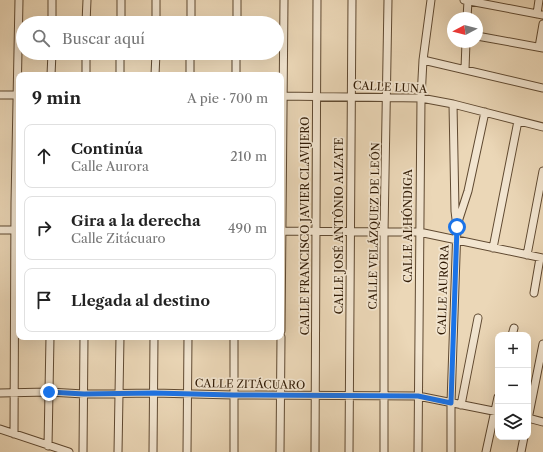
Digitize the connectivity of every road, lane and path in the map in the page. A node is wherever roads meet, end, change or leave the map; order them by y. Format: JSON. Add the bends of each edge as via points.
{"nodes":[{"id":1,"x":19,"y":0,"type":"edge"},
{"id":2,"x":52,"y":0,"type":"edge"},
{"id":3,"x":87,"y":0,"type":"edge"},
{"id":4,"x":121,"y":0,"type":"edge"},
{"id":5,"x":156,"y":0,"type":"edge"},
{"id":6,"x":191,"y":0,"type":"edge"},
{"id":7,"x":237,"y":0,"type":"edge"},
{"id":8,"x":284,"y":0,"type":"edge"},
{"id":9,"x":317,"y":0,"type":"edge"},
{"id":10,"x":352,"y":0,"type":"edge"},
{"id":11,"x":388,"y":0,"type":"edge"},
{"id":12,"x":431,"y":0,"type":"edge"},
{"id":13,"x":466,"y":0,"type":"edge"},
{"id":14,"x":539,"y":0,"type":"edge"},
{"id":15,"x":467,"y":12,"type":"edge"},
{"id":16,"x":540,"y":15,"type":"edge"},
{"id":17,"x":19,"y":16,"type":"edge"},
{"id":18,"x":52,"y":16,"type":"edge"},
{"id":19,"x":86,"y":16,"type":"edge"},
{"id":20,"x":121,"y":16,"type":"edge"},
{"id":21,"x":156,"y":16,"type":"edge"},
{"id":22,"x":191,"y":16,"type":"edge"},
{"id":23,"x":237,"y":16,"type":"edge"},
{"id":24,"x":284,"y":16,"type":"edge"},
{"id":25,"x":543,"y":24,"type":"edge"},
{"id":26,"x":483,"y":37,"type":"edge"},
{"id":27,"x":541,"y":47,"type":"edge"},
{"id":28,"x":466,"y":48,"type":"edge"},
{"id":29,"x":18,"y":60,"type":"edge"},
{"id":30,"x":52,"y":60,"type":"edge"},
{"id":31,"x":86,"y":60,"type":"edge"},
{"id":32,"x":120,"y":60,"type":"edge"},
{"id":33,"x":156,"y":60,"type":"edge"},
{"id":34,"x":190,"y":60,"type":"edge"},
{"id":35,"x":236,"y":60,"type":"edge"},
{"id":36,"x":283,"y":60,"type":"edge"},
{"id":37,"x":423,"y":60,"type":"junction"},
{"id":38,"x":465,"y":69,"type":"junction"},
{"id":39,"x":18,"y":72,"type":"edge"},
{"id":40,"x":51,"y":72,"type":"edge"},
{"id":41,"x":86,"y":72,"type":"edge"},
{"id":42,"x":120,"y":72,"type":"edge"},
{"id":43,"x":155,"y":72,"type":"edge"},
{"id":44,"x":190,"y":72,"type":"edge"},
{"id":45,"x":236,"y":72,"type":"edge"},
{"id":46,"x":282,"y":72,"type":"edge"},
{"id":47,"x":543,"y":88,"type":"edge"},
{"id":48,"x":0,"y":95,"type":"edge"},
{"id":49,"x":16,"y":95,"type":"edge"},
{"id":50,"x":284,"y":96,"type":"edge"},
{"id":51,"x":316,"y":96,"type":"junction"},
{"id":52,"x":351,"y":96,"type":"junction"},
{"id":53,"x":386,"y":97,"type":"junction"},
{"id":54,"x":421,"y":98,"type":"junction"},
{"id":55,"x":453,"y":104,"type":"junction"},
{"id":56,"x":485,"y":112,"type":"junction"},
{"id":57,"x":518,"y":121,"type":"junction"},
{"id":58,"x":543,"y":127,"type":"edge"},
{"id":59,"x":543,"y":171,"type":"edge"},
{"id":60,"x":457,"y":227,"type":"junction"},
{"id":61,"x":0,"y":230,"type":"edge"},
{"id":62,"x":16,"y":230,"type":"edge"},
{"id":63,"x":284,"y":231,"type":"edge"},
{"id":64,"x":316,"y":232,"type":"junction"},
{"id":65,"x":350,"y":232,"type":"junction"},
{"id":66,"x":419,"y":232,"type":"junction"},
{"id":67,"x":384,"y":233,"type":"junction"},
{"id":68,"x":456,"y":240,"type":"junction"},
{"id":69,"x":493,"y":248,"type":"junction"},
{"id":70,"x":527,"y":255,"type":"junction"},
{"id":71,"x":542,"y":258,"type":"edge"},
{"id":72,"x":16,"y":284,"type":"edge"},
{"id":73,"x":534,"y":293,"type":"dead end"},
{"id":74,"x":478,"y":318,"type":"dead end"},
{"id":75,"x":50,"y":340,"type":"edge"},
{"id":76,"x":84,"y":340,"type":"edge"},
{"id":77,"x":120,"y":340,"type":"edge"},
{"id":78,"x":154,"y":340,"type":"edge"},
{"id":79,"x":188,"y":340,"type":"edge"},
{"id":80,"x":234,"y":340,"type":"edge"},
{"id":81,"x":281,"y":340,"type":"edge"},
{"id":82,"x":543,"y":344,"type":"edge"},
{"id":83,"x":49,"y":392,"type":"junction"},
{"id":84,"x":0,"y":393,"type":"edge"},
{"id":85,"x":14,"y":393,"type":"junction"},
{"id":86,"x":154,"y":393,"type":"junction"},
{"id":87,"x":84,"y":394,"type":"junction"},
{"id":88,"x":119,"y":394,"type":"junction"},
{"id":89,"x":188,"y":394,"type":"junction"},
{"id":90,"x":233,"y":395,"type":"junction"},
{"id":91,"x":315,"y":395,"type":"junction"},
{"id":92,"x":350,"y":395,"type":"junction"},
{"id":93,"x":280,"y":396,"type":"junction"},
{"id":94,"x":384,"y":396,"type":"junction"},
{"id":95,"x":418,"y":396,"type":"junction"},
{"id":96,"x":451,"y":403,"type":"junction"},
{"id":97,"x":531,"y":404,"type":"edge"},
{"id":98,"x":461,"y":405,"type":"junction"},
{"id":99,"x":495,"y":412,"type":"edge"},
{"id":100,"x":495,"y":416,"type":"edge"},
{"id":101,"x":531,"y":420,"type":"edge"},
{"id":102,"x":543,"y":422,"type":"edge"},
{"id":103,"x":0,"y":429,"type":"edge"},
{"id":104,"x":14,"y":434,"type":"junction"},
{"id":105,"x":523,"y":440,"type":"edge"},
{"id":106,"x":48,"y":446,"type":"junction"},
{"id":107,"x":69,"y":452,"type":"edge"},
{"id":108,"x":83,"y":452,"type":"edge"},
{"id":109,"x":118,"y":452,"type":"edge"},
{"id":110,"x":153,"y":452,"type":"edge"},
{"id":111,"x":187,"y":452,"type":"edge"},
{"id":112,"x":234,"y":452,"type":"edge"},
{"id":113,"x":280,"y":452,"type":"edge"},
{"id":114,"x":315,"y":452,"type":"edge"},
{"id":115,"x":348,"y":452,"type":"edge"},
{"id":116,"x":384,"y":452,"type":"edge"},
{"id":117,"x":418,"y":452,"type":"edge"},
{"id":118,"x":452,"y":452,"type":"edge"},
{"id":119,"x":486,"y":452,"type":"edge"},
{"id":120,"x":521,"y":452,"type":"edge"}],
"edges":[{"from":1,"to":17,"type":"street"},
{"from":2,"to":18,"type":"street"},
{"from":3,"to":19,"type":"street"},
{"from":4,"to":20,"type":"street"},
{"from":5,"to":21,"type":"street"},
{"from":6,"to":22,"type":"street"},
{"from":7,"to":23,"type":"street"},
{"from":8,"to":24,"type":"street"},
{"from":9,"to":51,"type":"street","name":"CALLE FRANCISCO JAVIER CLAVIJERO"},
{"from":10,"to":52,"type":"street","name":"CALLE JOSÉ ANTÔNIO ALZATE"},
{"from":11,"to":53,"type":"street","name":"CALLE VELÁZQUEZ DE LEÓN"},
{"from":12,"to":37,"type":"street","name":"CALLE ALHÓNDIGA"},
{"from":13,"to":15,"type":"street"},
{"from":13,"to":16,"type":"street"},
{"from":14,"to":16,"type":"street"},
{"from":25,"to":27,"type":"street"},
{"from":26,"to":27,"type":"street"},
{"from":28,"to":38,"type":"street"},
{"from":29,"to":39,"type":"street"},
{"from":30,"to":40,"type":"street"},
{"from":31,"to":41,"type":"street"},
{"from":32,"to":42,"type":"street"},
{"from":33,"to":43,"type":"street"},
{"from":34,"to":44,"type":"street"},
{"from":35,"to":45,"type":"street"},
{"from":36,"to":46,"type":"street"},
{"from":37,"to":38,"type":"street"},
{"from":37,"to":54,"type":"street","name":"CALLE ALHÓNDIGA"},
{"from":38,"to":47,"type":"street"},
{"from":48,"to":49,"type":"street"},
{"from":50,"to":51,"type":"street","name":"CALLE LUNA"},
{"from":51,"to":52,"type":"street","name":"CALLE LUNA"},
{"from":51,"to":64,"type":"street","name":"CALLE FRANCISCO JAVIER CLAVIJERO"},
{"from":52,"to":53,"type":"street","name":"CALLE LUNA"},
{"from":52,"to":65,"type":"street","name":"CALLE JOSÉ ANTÔNIO ALZATE"},
{"from":53,"to":54,"type":"street","name":"CALLE LUNA"},
{"from":53,"to":67,"type":"street","name":"CALLE VELÁZQUEZ DE LEÓN"},
{"from":54,"to":55,"type":"street","name":"CALLE LUNA"},
{"from":54,"to":66,"type":"street","name":"CALLE ALHÓNDIGA"},
{"from":55,"to":56,"type":"street","name":"CALLE LUNA"},
{"from":55,"to":60,"type":"street","name":"CALLE AURORA"},
{"from":56,"to":57,"type":"street","name":"CALLE LUNA"},
{"from":56,"to":60,"type":"street","via":[[468,191]]},
{"from":57,"to":58,"type":"street","name":"CALLE LUNA"},
{"from":57,"to":69,"type":"street"},
{"from":59,"to":70,"type":"street"},
{"from":60,"to":68,"type":"street","name":"CALLE AURORA"},
{"from":61,"to":62,"type":"street"},
{"from":63,"to":64,"type":"street"},
{"from":64,"to":65,"type":"street"},
{"from":64,"to":91,"type":"street","name":"CALLE FRANCISCO JAVIER CLAVIJERO"},
{"from":65,"to":67,"type":"street"},
{"from":65,"to":92,"type":"street","name":"CALLE JOSÉ ANTÔNIO ALZATE"},
{"from":66,"to":67,"type":"street"},
{"from":66,"to":68,"type":"street"},
{"from":66,"to":95,"type":"street","name":"CALLE ALHÓNDIGA"},
{"from":67,"to":94,"type":"street","name":"CALLE VELÁZQUEZ DE LEÓN"},
{"from":68,"to":69,"type":"street"},
{"from":68,"to":96,"type":"street","name":"CALLE AURORA"},
{"from":69,"to":70,"type":"street"},
{"from":70,"to":71,"type":"street"},
{"from":71,"to":73,"type":"street"},
{"from":72,"to":85,"type":"street"},
{"from":74,"to":98,"type":"street"},
{"from":75,"to":83,"type":"street"},
{"from":76,"to":87,"type":"street"},
{"from":77,"to":88,"type":"street"},
{"from":78,"to":86,"type":"street"},
{"from":79,"to":89,"type":"street"},
{"from":80,"to":90,"type":"street"},
{"from":81,"to":93,"type":"street"},
{"from":82,"to":97,"type":"street"},
{"from":83,"to":85,"type":"street","name":"CALLE ZITÁCUARO"},
{"from":83,"to":87,"type":"street","name":"CALLE ZITÁCUARO"},
{"from":83,"to":106,"type":"street"},
{"from":84,"to":85,"type":"street","name":"CALLE ZITÁCUARO"},
{"from":85,"to":104,"type":"street"},
{"from":86,"to":88,"type":"street","name":"CALLE ZITÁCUARO"},
{"from":86,"to":89,"type":"street","name":"CALLE ZITÁCUARO"},
{"from":86,"to":110,"type":"street"},
{"from":87,"to":88,"type":"street","name":"CALLE ZITÁCUARO"},
{"from":87,"to":108,"type":"street"},
{"from":88,"to":109,"type":"street"},
{"from":89,"to":90,"type":"street","name":"CALLE ZITÁCUARO"},
{"from":89,"to":111,"type":"street"},
{"from":90,"to":93,"type":"street","name":"CALLE ZITÁCUARO"},
{"from":90,"to":112,"type":"street"},
{"from":91,"to":92,"type":"street","name":"CALLE ZITÁCUARO"},
{"from":91,"to":93,"type":"street","name":"CALLE ZITÁCUARO"},
{"from":91,"to":114,"type":"street","name":"CALLE FRANCISCO JAVIER CLAVIJERO"},
{"from":92,"to":94,"type":"street","name":"CALLE ZITÁCUARO"},
{"from":92,"to":115,"type":"street","name":"CALLE JOSÉ ANTÔNIO ALZATE"},
{"from":93,"to":113,"type":"street"},
{"from":94,"to":95,"type":"street","name":"CALLE ZITÁCUARO"},
{"from":94,"to":116,"type":"street","name":"CALLE VELÁZQUEZ DE LEÓN"},
{"from":95,"to":96,"type":"street","name":"CALLE ZITÁCUARO"},
{"from":95,"to":117,"type":"street","name":"CALLE ALHÓNDIGA"},
{"from":96,"to":98,"type":"street","name":"CALLE ZITÁCUARO"},
{"from":96,"to":118,"type":"street","name":"CALLE AURORA"},
{"from":98,"to":99,"type":"street","name":"CALLE ZITÁCUARO"},
{"from":100,"to":119,"type":"street"},
{"from":101,"to":102,"type":"street"},
{"from":103,"to":104,"type":"street"},
{"from":104,"to":106,"type":"street"},
{"from":105,"to":120,"type":"street"},
{"from":106,"to":107,"type":"street"}]}
